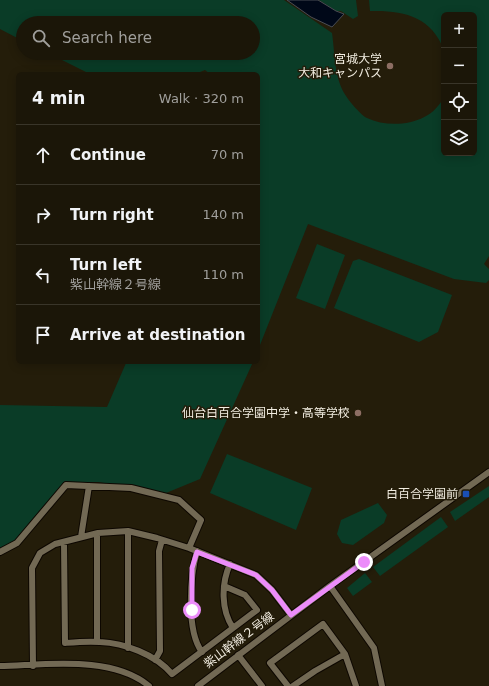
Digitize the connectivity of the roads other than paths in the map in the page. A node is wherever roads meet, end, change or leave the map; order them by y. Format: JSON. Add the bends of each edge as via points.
{"nodes":[{"id":1,"x":489,"y":472,"type":"edge"},
{"id":2,"x":89,"y":486,"type":"junction"},
{"id":3,"x":128,"y":531,"type":"junction"},
{"id":4,"x":96,"y":534,"type":"junction"},
{"id":5,"x":81,"y":537,"type":"junction"},
{"id":6,"x":162,"y":540,"type":"junction"},
{"id":7,"x":64,"y":542,"type":"junction"},
{"id":8,"x":189,"y":548,"type":"junction"},
{"id":9,"x":0,"y":552,"type":"edge"},
{"id":10,"x":197,"y":552,"type":"junction"},
{"id":11,"x":230,"y":564,"type":"junction"},
{"id":12,"x":224,"y":586,"type":"junction"},
{"id":13,"x":330,"y":586,"type":"junction"},
{"id":14,"x":291,"y":615,"type":"junction"},
{"id":15,"x":233,"y":628,"type":"junction"},
{"id":16,"x":97,"y":642,"type":"junction"},
{"id":17,"x":128,"y":648,"type":"junction"},
{"id":18,"x":202,"y":652,"type":"junction"},
{"id":19,"x":345,"y":654,"type":"junction"},
{"id":20,"x":238,"y":655,"type":"junction"},
{"id":21,"x":155,"y":660,"type":"junction"},
{"id":22,"x":0,"y":666,"type":"edge"},
{"id":23,"x":32,"y":666,"type":"junction"},
{"id":24,"x":149,"y":686,"type":"edge"},
{"id":25,"x":198,"y":686,"type":"edge"},
{"id":26,"x":261,"y":686,"type":"edge"},
{"id":27,"x":288,"y":686,"type":"edge"},
{"id":28,"x":293,"y":686,"type":"edge"},
{"id":29,"x":356,"y":686,"type":"edge"},
{"id":30,"x":382,"y":686,"type":"edge"}],
"edges":[{"from":1,"to":13,"type":"street","name":"紫山幹線２号線"},
{"from":2,"to":5,"type":"street"},
{"from":2,"to":8,"type":"street","via":[[131,488],[179,500],[201,520]]},
{"from":2,"to":9,"type":"street","via":[[66,485],[17,543]]},
{"from":3,"to":4,"type":"street"},
{"from":3,"to":6,"type":"street"},
{"from":3,"to":17,"type":"street"},
{"from":4,"to":5,"type":"street"},
{"from":4,"to":16,"type":"street"},
{"from":5,"to":7,"type":"street"},
{"from":6,"to":8,"type":"street"},
{"from":6,"to":21,"type":"street","via":[[159,551],[160,651]]},
{"from":7,"to":16,"type":"street","via":[[66,643]]},
{"from":7,"to":23,"type":"street","via":[[40,553],[32,568]]},
{"from":8,"to":10,"type":"street"},
{"from":10,"to":11,"type":"street"},
{"from":10,"to":18,"type":"street","via":[[192,568],[192,631]]},
{"from":11,"to":12,"type":"street","via":[[225,574]]},
{"from":11,"to":14,"type":"street","via":[[256,575],[272,590]]},
{"from":12,"to":15,"type":"street","via":[[226,618]]},
{"from":12,"to":15,"type":"street","via":[[245,595],[256,610]]},
{"from":13,"to":14,"type":"street","name":"紫山幹線２号線"},
{"from":13,"to":30,"type":"street","via":[[374,648]]},
{"from":14,"to":20,"type":"street","name":"紫山幹線２号線"},
{"from":15,"to":18,"type":"street"},
{"from":16,"to":17,"type":"street"},
{"from":17,"to":21,"type":"street","via":[[149,655]]},
{"from":18,"to":21,"type":"street","via":[[172,674]]},
{"from":19,"to":27,"type":"street","via":[[323,624],[270,663]]},
{"from":19,"to":28,"type":"street"},
{"from":19,"to":29,"type":"street"},
{"from":20,"to":25,"type":"street","name":"紫山幹線２号線"},
{"from":20,"to":26,"type":"street"},
{"from":22,"to":23,"type":"street"},
{"from":23,"to":24,"type":"street","via":[[113,667],[139,678]]}]}
